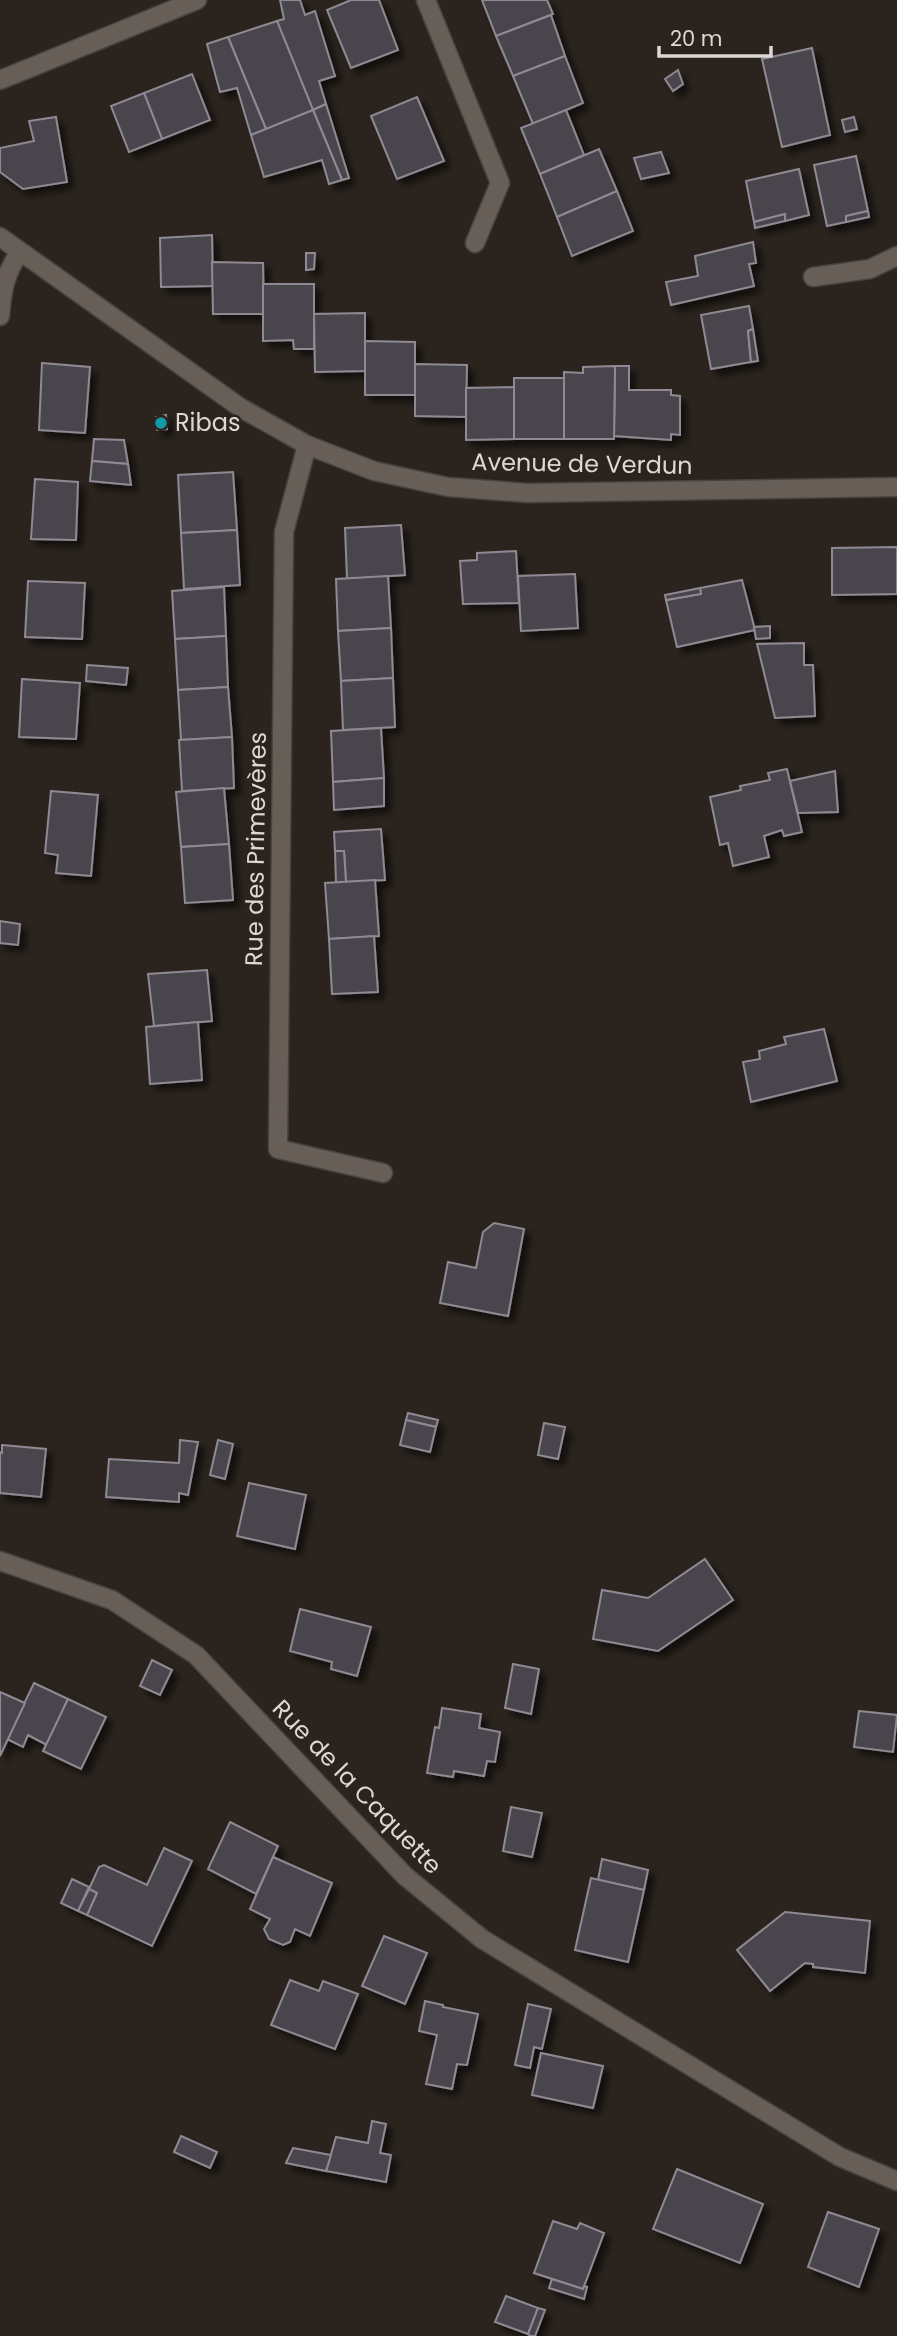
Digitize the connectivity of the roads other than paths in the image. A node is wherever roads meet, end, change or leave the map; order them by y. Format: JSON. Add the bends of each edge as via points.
{"nodes":[{"id":1,"x":197,"y":0,"type":"edge"},
{"id":2,"x":426,"y":0,"type":"edge"},
{"id":3,"x":0,"y":80,"type":"edge"},
{"id":4,"x":0,"y":237,"type":"edge"},
{"id":5,"x":475,"y":243,"type":"dead end"},
{"id":6,"x":20,"y":252,"type":"junction"},
{"id":7,"x":897,"y":256,"type":"edge"},
{"id":8,"x":813,"y":277,"type":"dead end"},
{"id":9,"x":0,"y":316,"type":"edge"},
{"id":10,"x":307,"y":446,"type":"junction"},
{"id":11,"x":897,"y":487,"type":"edge"},
{"id":12,"x":383,"y":1173,"type":"dead end"},
{"id":13,"x":0,"y":1561,"type":"edge"},
{"id":14,"x":897,"y":2181,"type":"edge"}],
"edges":[{"from":1,"to":3,"type":"street"},
{"from":2,"to":5,"type":"street","via":[[500,183]]},
{"from":4,"to":6,"type":"street","name":"Avenue de Verdun"},
{"from":6,"to":9,"type":"street","via":[[2,289]]},
{"from":6,"to":10,"type":"street","name":"Avenue de Verdun","via":[[241,408]]},
{"from":7,"to":8,"type":"street","via":[[870,270]]},
{"from":10,"to":11,"type":"street","name":"Avenue de Verdun","via":[[374,471],[448,486],[528,493]]},
{"from":10,"to":12,"type":"street","name":"Rue des Primevères","via":[[284,532],[278,1149]]},
{"from":13,"to":14,"type":"street","name":"Rue de la Caquette","via":[[112,1600],[197,1655],[405,1876],[482,1939],[840,2157]]}]}
